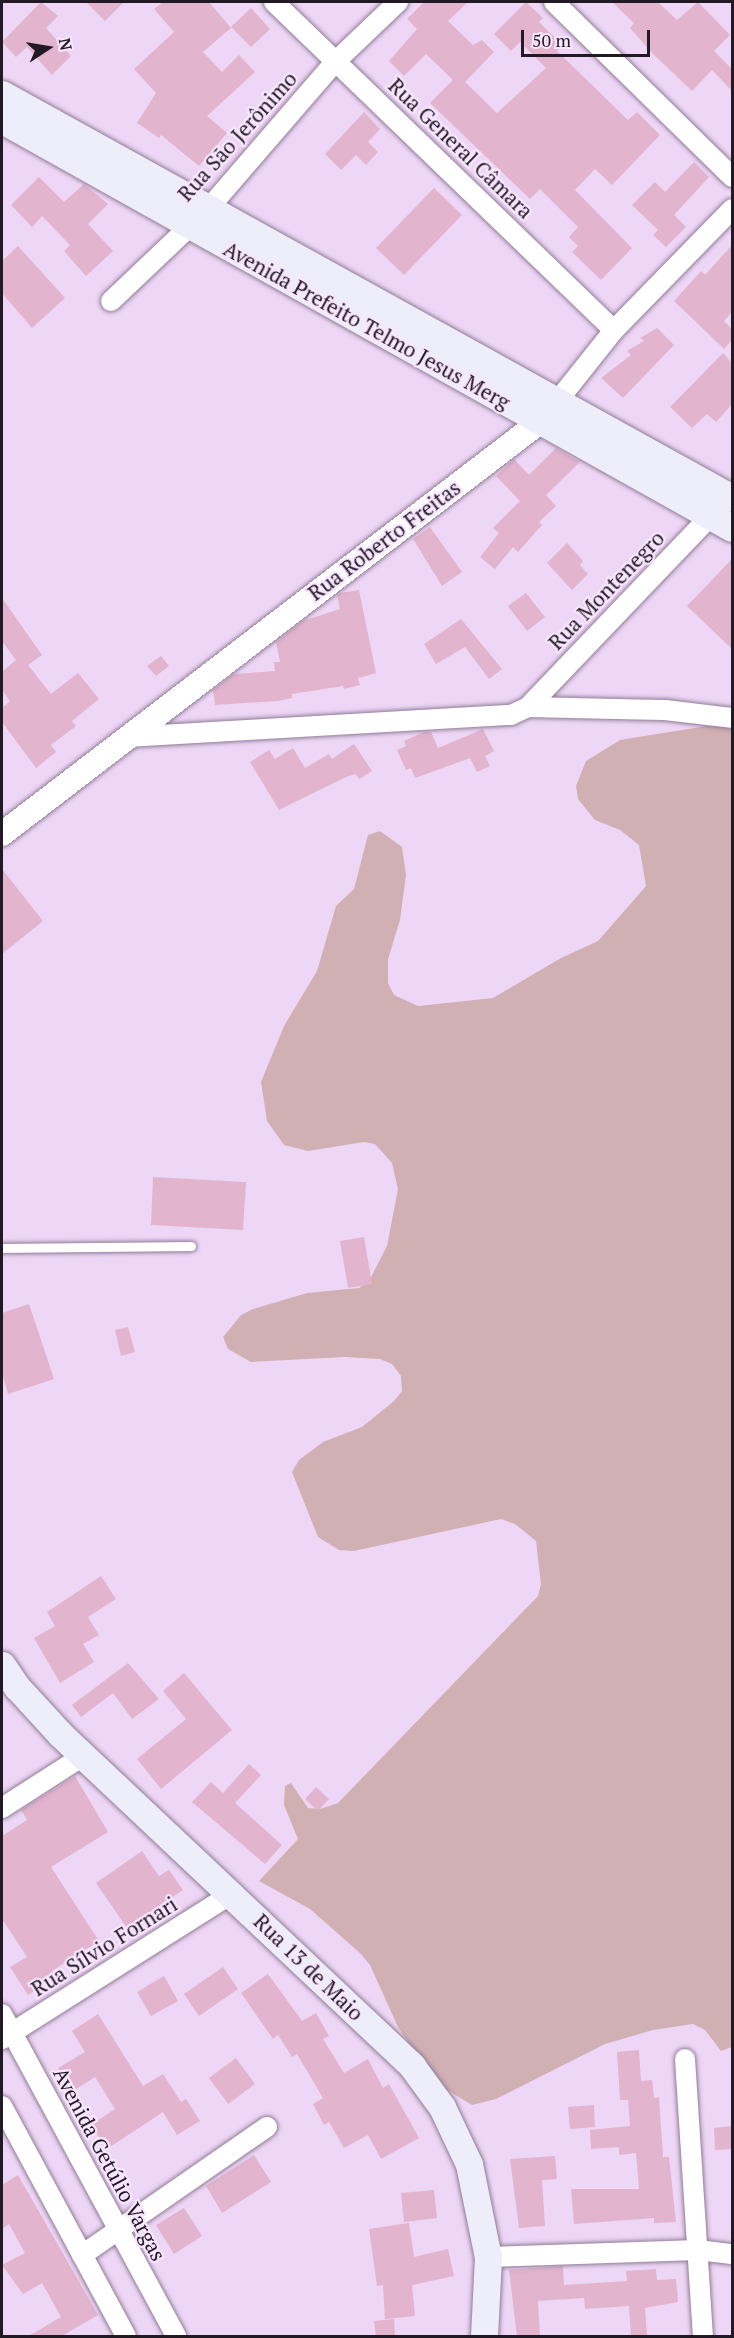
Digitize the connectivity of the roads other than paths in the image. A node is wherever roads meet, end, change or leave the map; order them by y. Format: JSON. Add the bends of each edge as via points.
{"nodes":[{"id":1,"x":274,"y":2,"type":"edge"},
{"id":2,"x":398,"y":2,"type":"edge"},
{"id":3,"x":554,"y":2,"type":"edge"},
{"id":4,"x":336,"y":61,"type":"junction"},
{"id":5,"x":2,"y":94,"type":"edge"},
{"id":6,"x":2,"y":120,"type":"edge"},
{"id":7,"x":732,"y":177,"type":"edge"},
{"id":8,"x":209,"y":208,"type":"junction"},
{"id":9,"x":732,"y":209,"type":"edge"},
{"id":10,"x":188,"y":226,"type":"junction"},
{"id":11,"x":111,"y":302,"type":"dead end"},
{"id":12,"x":614,"y":330,"type":"junction"},
{"id":13,"x":548,"y":412,"type":"junction"},
{"id":14,"x":732,"y":496,"type":"edge"},
{"id":15,"x":721,"y":522,"type":"edge"},
{"id":16,"x":519,"y":711,"type":"junction"},
{"id":17,"x":732,"y":718,"type":"edge"},
{"id":18,"x":126,"y":736,"type":"junction"},
{"id":19,"x":2,"y":834,"type":"edge"},
{"id":20,"x":191,"y":1246,"type":"dead end"},
{"id":21,"x":2,"y":1248,"type":"edge"},
{"id":22,"x":2,"y":1665,"type":"edge"},
{"id":23,"x":83,"y":1756,"type":"junction"},
{"id":24,"x":2,"y":1808,"type":"edge"},
{"id":25,"x":233,"y":1893,"type":"junction"},
{"id":26,"x":2,"y":2014,"type":"edge"},
{"id":27,"x":7,"y":2036,"type":"edge"},
{"id":28,"x":685,"y":2059,"type":"dead end"},
{"id":29,"x":2,"y":2106,"type":"edge"},
{"id":30,"x":267,"y":2127,"type":"dead end"},
{"id":31,"x":119,"y":2231,"type":"junction"},
{"id":32,"x":698,"y":2250,"type":"junction"},
{"id":33,"x":732,"y":2254,"type":"edge"},
{"id":34,"x":82,"y":2255,"type":"junction"},
{"id":35,"x":489,"y":2257,"type":"junction"},
{"id":36,"x":126,"y":2337,"type":"edge"},
{"id":37,"x":176,"y":2337,"type":"edge"},
{"id":38,"x":484,"y":2337,"type":"edge"},
{"id":39,"x":704,"y":2337,"type":"edge"}],
"edges":[{"from":1,"to":4,"type":"street","name":"Rua General Câmara"},
{"from":2,"to":4,"type":"street","name":"Rua São Jerônimo"},
{"from":3,"to":7,"type":"street"},
{"from":4,"to":8,"type":"street","name":"Rua São Jerônimo"},
{"from":4,"to":12,"type":"street","name":"Rua General Câmara"},
{"from":5,"to":8,"type":"main road","name":"Avenida Prefeito Telmo Jesus Merg"},
{"from":6,"to":10,"type":"main road","name":"Avenida Prefeito Telmo Jesus Merg"},
{"from":8,"to":10,"type":"street","name":"Rua São Jerônimo"},
{"from":8,"to":13,"type":"main road","name":"Avenida Prefeito Telmo Jesus Merg"},
{"from":9,"to":12,"type":"street","name":"Rua Roberto Freitas"},
{"from":10,"to":11,"type":"street","name":"Rua São Jerônimo"},
{"from":10,"to":13,"type":"main road","name":"Avenida Prefeito Telmo Jesus Merg"},
{"from":12,"to":13,"type":"street","name":"Rua Roberto Freitas"},
{"from":13,"to":14,"type":"main road","name":"Avenida Prefeito Telmo Jesus Merg"},
{"from":13,"to":15,"type":"main road","name":"Avenida Prefeito Telmo Jesus Merg"},
{"from":13,"to":18,"type":"street","name":"Rua Roberto Freitas"},
{"from":14,"to":15,"type":"street","name":"Rua Montenegro"},
{"from":15,"to":16,"type":"street","name":"Rua Montenegro"},
{"from":16,"to":17,"type":"street","via":[[665,710]]},
{"from":16,"to":18,"type":"street"},
{"from":18,"to":19,"type":"street","name":"Rua Roberto Freitas"},
{"from":20,"to":21,"type":"lane"},
{"from":22,"to":23,"type":"main road","name":"Rua 13 de Maio","via":[[16,1688]]},
{"from":23,"to":24,"type":"street"},
{"from":23,"to":25,"type":"main road","name":"Rua 13 de Maio"},
{"from":25,"to":27,"type":"street","name":"Rua Sílvio Fornari"},
{"from":25,"to":35,"type":"main road","name":"Rua 13 de Maio","via":[[412,2066],[442,2107],[469,2164]]},
{"from":26,"to":27,"type":"street","name":"Avenida Getúlio Vargas"},
{"from":27,"to":31,"type":"street","name":"Avenida Getúlio Vargas"},
{"from":28,"to":32,"type":"street"},
{"from":29,"to":34,"type":"street"},
{"from":30,"to":31,"type":"street"},
{"from":31,"to":34,"type":"street"},
{"from":31,"to":37,"type":"street","name":"Avenida Getúlio Vargas"},
{"from":32,"to":33,"type":"street"},
{"from":32,"to":35,"type":"street"},
{"from":32,"to":39,"type":"street"},
{"from":34,"to":36,"type":"street"},
{"from":35,"to":38,"type":"main road","name":"Rua 13 de Maio"}]}
